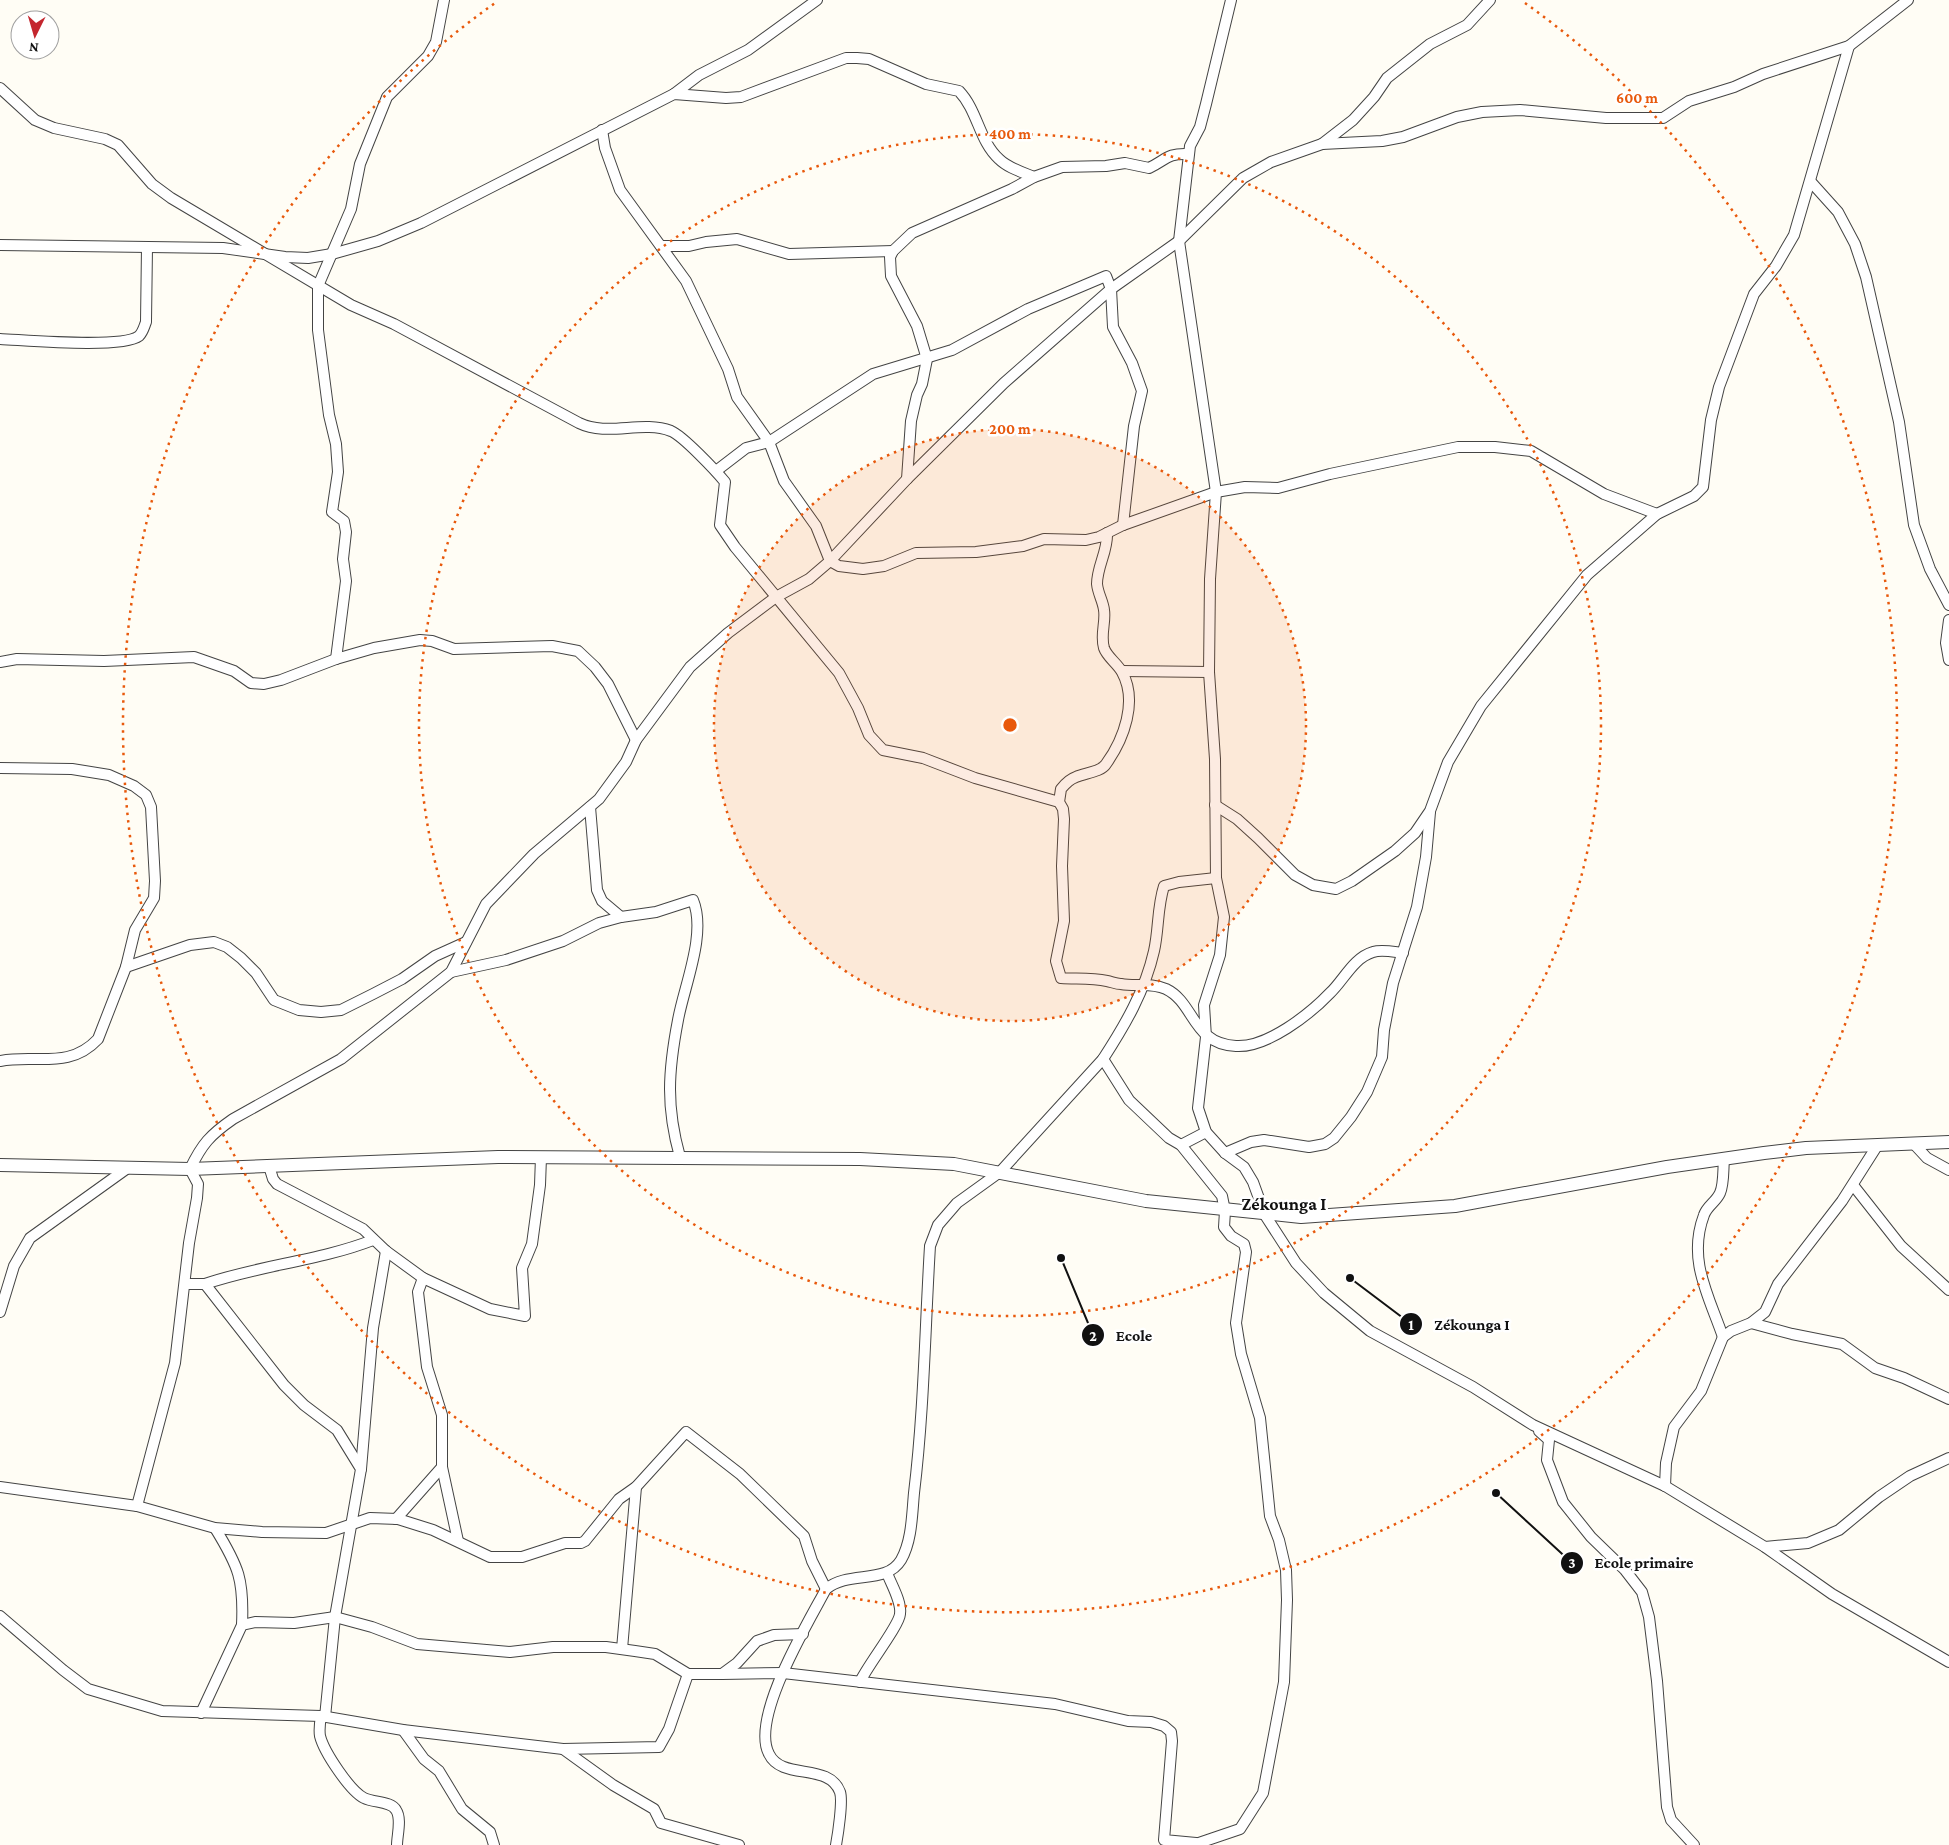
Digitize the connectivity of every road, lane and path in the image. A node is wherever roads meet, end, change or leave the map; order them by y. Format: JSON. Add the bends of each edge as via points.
{"nodes":[{"id":1,"x":444,"y":0,"type":"edge"},
{"id":2,"x":817,"y":0,"type":"edge"},
{"id":3,"x":1231,"y":0,"type":"edge"},
{"id":4,"x":1490,"y":0,"type":"edge"},
{"id":5,"x":1908,"y":0,"type":"edge"},
{"id":6,"x":1849,"y":46,"type":"junction"},
{"id":7,"x":0,"y":88,"type":"edge"},
{"id":8,"x":674,"y":94,"type":"junction"},
{"id":9,"x":602,"y":130,"type":"junction"},
{"id":10,"x":1322,"y":144,"type":"junction"},
{"id":11,"x":1188,"y":154,"type":"junction"},
{"id":12,"x":1034,"y":177,"type":"junction"},
{"id":13,"x":1811,"y":182,"type":"junction"},
{"id":14,"x":1179,"y":241,"type":"junction"},
{"id":15,"x":0,"y":245,"type":"edge"},
{"id":16,"x":147,"y":246,"type":"junction"},
{"id":17,"x":661,"y":246,"type":"junction"},
{"id":18,"x":892,"y":250,"type":"junction"},
{"id":19,"x":266,"y":254,"type":"junction"},
{"id":20,"x":332,"y":254,"type":"junction"},
{"id":21,"x":318,"y":286,"type":"junction"},
{"id":22,"x":1111,"y":289,"type":"junction"},
{"id":23,"x":0,"y":338,"type":"edge"},
{"id":24,"x":927,"y":359,"type":"junction"},
{"id":25,"x":769,"y":442,"type":"junction"},
{"id":26,"x":716,"y":471,"type":"junction"},
{"id":27,"x":908,"y":478,"type":"junction"},
{"id":28,"x":1216,"y":492,"type":"junction"},
{"id":29,"x":1657,"y":514,"type":"junction"},
{"id":30,"x":1122,"y":525,"type":"junction"},
{"id":31,"x":1107,"y":533,"type":"junction"},
{"id":32,"x":830,"y":561,"type":"junction"},
{"id":33,"x":776,"y":597,"type":"junction"},
{"id":34,"x":1949,"y":605,"type":"edge"},
{"id":35,"x":1949,"y":620,"type":"edge"},
{"id":36,"x":336,"y":659,"type":"junction"},
{"id":37,"x":1949,"y":660,"type":"edge"},
{"id":38,"x":0,"y":662,"type":"edge"},
{"id":39,"x":1122,"y":671,"type":"junction"},
{"id":40,"x":1209,"y":672,"type":"junction"},
{"id":41,"x":636,"y":740,"type":"junction"},
{"id":42,"x":0,"y":768,"type":"edge"},
{"id":43,"x":1059,"y":802,"type":"junction"},
{"id":44,"x":1215,"y":805,"type":"junction"},
{"id":45,"x":590,"y":807,"type":"junction"},
{"id":46,"x":1430,"y":810,"type":"junction"},
{"id":47,"x":1216,"y":878,"type":"junction"},
{"id":48,"x":621,"y":917,"type":"junction"},
{"id":49,"x":466,"y":942,"type":"junction"},
{"id":50,"x":1403,"y":954,"type":"junction"},
{"id":51,"x":126,"y":967,"type":"junction"},
{"id":52,"x":451,"y":972,"type":"junction"},
{"id":53,"x":1144,"y":984,"type":"junction"},
{"id":54,"x":1206,"y":1037,"type":"junction"},
{"id":55,"x":1103,"y":1059,"type":"junction"},
{"id":56,"x":0,"y":1061,"type":"edge"},
{"id":57,"x":1206,"y":1132,"type":"junction"},
{"id":58,"x":1949,"y":1142,"type":"edge"},
{"id":59,"x":1914,"y":1144,"type":"junction"},
{"id":60,"x":1181,"y":1145,"type":"junction"},
{"id":61,"x":1877,"y":1146,"type":"junction"},
{"id":62,"x":1225,"y":1153,"type":"junction"},
{"id":63,"x":541,"y":1157,"type":"junction"},
{"id":64,"x":680,"y":1157,"type":"junction"},
{"id":65,"x":1724,"y":1159,"type":"junction"},
{"id":66,"x":0,"y":1165,"type":"edge"},
{"id":67,"x":269,"y":1166,"type":"junction"},
{"id":68,"x":129,"y":1167,"type":"junction"},
{"id":69,"x":190,"y":1169,"type":"junction"},
{"id":70,"x":1949,"y":1170,"type":"edge"},
{"id":71,"x":1000,"y":1172,"type":"junction"},
{"id":72,"x":1853,"y":1184,"type":"junction"},
{"id":73,"x":1225,"y":1211,"type":"junction"},
{"id":74,"x":1265,"y":1215,"type":"junction"},
{"id":75,"x":373,"y":1240,"type":"junction"},
{"id":76,"x":386,"y":1251,"type":"junction"},
{"id":77,"x":423,"y":1278,"type":"junction"},
{"id":78,"x":185,"y":1284,"type":"junction"},
{"id":79,"x":205,"y":1284,"type":"junction"},
{"id":80,"x":1949,"y":1290,"type":"edge"},
{"id":81,"x":0,"y":1312,"type":"edge"},
{"id":82,"x":1751,"y":1323,"type":"junction"},
{"id":83,"x":1723,"y":1337,"type":"junction"},
{"id":84,"x":1949,"y":1399,"type":"edge"},
{"id":85,"x":1533,"y":1425,"type":"junction"},
{"id":86,"x":1949,"y":1458,"type":"edge"},
{"id":87,"x":442,"y":1467,"type":"junction"},
{"id":88,"x":361,"y":1470,"type":"junction"},
{"id":89,"x":1665,"y":1486,"type":"junction"},
{"id":90,"x":0,"y":1487,"type":"edge"},
{"id":91,"x":636,"y":1487,"type":"junction"},
{"id":92,"x":137,"y":1506,"type":"junction"},
{"id":93,"x":396,"y":1519,"type":"junction"},
{"id":94,"x":350,"y":1525,"type":"junction"},
{"id":95,"x":215,"y":1528,"type":"junction"},
{"id":96,"x":458,"y":1541,"type":"junction"},
{"id":97,"x":1765,"y":1547,"type":"junction"},
{"id":98,"x":887,"y":1573,"type":"junction"},
{"id":99,"x":826,"y":1589,"type":"junction"},
{"id":100,"x":0,"y":1616,"type":"edge"},
{"id":101,"x":335,"y":1617,"type":"junction"},
{"id":102,"x":242,"y":1625,"type":"junction"},
{"id":103,"x":802,"y":1634,"type":"junction"},
{"id":104,"x":622,"y":1649,"type":"junction"},
{"id":105,"x":1949,"y":1662,"type":"edge"},
{"id":106,"x":783,"y":1673,"type":"junction"},
{"id":107,"x":688,"y":1674,"type":"junction"},
{"id":108,"x":722,"y":1674,"type":"junction"},
{"id":109,"x":860,"y":1682,"type":"junction"},
{"id":110,"x":201,"y":1713,"type":"junction"},
{"id":111,"x":323,"y":1717,"type":"junction"},
{"id":112,"x":403,"y":1730,"type":"junction"},
{"id":113,"x":563,"y":1749,"type":"junction"},
{"id":114,"x":1195,"y":1844,"type":"edge"},
{"id":115,"x":397,"y":1845,"type":"edge"},
{"id":116,"x":494,"y":1845,"type":"edge"},
{"id":117,"x":739,"y":1845,"type":"edge"},
{"id":118,"x":836,"y":1845,"type":"edge"},
{"id":119,"x":1694,"y":1845,"type":"edge"}],
"edges":[{"from":1,"to":20,"type":"street","via":[[436,42],[415,71],[387,97],[360,164],[351,209]]},
{"from":2,"to":8,"type":"street","via":[[748,50],[699,75]]},
{"from":3,"to":11,"type":"street","via":[[1206,104]]},
{"from":4,"to":10,"type":"street","via":[[1467,24],[1430,44],[1387,78],[1354,120]]},
{"from":5,"to":6,"type":"street"},
{"from":6,"to":10,"type":"street","via":[[1689,101],[1663,118],[1500,110],[1457,117],[1403,137]]},
{"from":6,"to":13,"type":"street"},
{"from":7,"to":19,"type":"street","via":[[34,120],[118,145],[152,184],[171,198]]},
{"from":8,"to":9,"type":"street"},
{"from":8,"to":12,"type":"street","via":[[741,97],[846,58],[869,59],[926,84],[959,91],[971,107],[986,143],[999,159]]},
{"from":9,"to":17,"type":"street","via":[[620,190]]},
{"from":9,"to":20,"type":"street","via":[[421,223],[378,241]]},
{"from":10,"to":14,"type":"street","via":[[1271,162],[1243,178]]},
{"from":11,"to":12,"type":"street","via":[[1175,154],[1149,168],[1125,163],[1073,166]]},
{"from":11,"to":14,"type":"street"},
{"from":12,"to":18,"type":"street","via":[[912,233]]},
{"from":13,"to":29,"type":"street","via":[[1794,235],[1754,294],[1719,387],[1711,420],[1703,487],[1694,496]]},
{"from":13,"to":34,"type":"street","via":[[1838,212],[1855,244],[1866,277],[1899,422],[1914,525],[1930,569]]},
{"from":14,"to":22,"type":"street"},
{"from":14,"to":28,"type":"street"},
{"from":15,"to":16,"type":"street"},
{"from":16,"to":19,"type":"street","via":[[223,248]]},
{"from":16,"to":23,"type":"street","via":[[146,315],[143,332],[138,336],[129,340],[73,343]]},
{"from":17,"to":18,"type":"street","via":[[689,246],[737,239],[789,254]]},
{"from":17,"to":25,"type":"street","via":[[701,307],[737,397]]},
{"from":18,"to":24,"type":"street","via":[[891,276],[917,326]]},
{"from":19,"to":20,"type":"street","via":[[308,258]]},
{"from":19,"to":21,"type":"street"},
{"from":20,"to":21,"type":"street"},
{"from":21,"to":26,"type":"street","via":[[588,428],[651,428],[674,432]]},
{"from":21,"to":36,"type":"street","via":[[318,330],[338,472],[332,512],[344,521],[346,532],[343,559],[346,581]]},
{"from":22,"to":24,"type":"street","via":[[1106,276],[1098,278],[1028,309],[952,350]]},
{"from":22,"to":27,"type":"street","via":[[1004,383]]},
{"from":22,"to":30,"type":"street","via":[[1113,327],[1142,390],[1134,426]]},
{"from":24,"to":25,"type":"street","via":[[873,374]]},
{"from":24,"to":27,"type":"street","via":[[911,421]]},
{"from":25,"to":26,"type":"street","via":[[746,448]]},
{"from":25,"to":32,"type":"street","via":[[784,480],[816,526]]},
{"from":26,"to":33,"type":"street","via":[[725,482],[726,490],[720,524]]},
{"from":27,"to":32,"type":"street"},
{"from":28,"to":29,"type":"street","via":[[1245,487],[1278,488],[1458,447],[1495,447],[1531,451],[1604,494]]},
{"from":28,"to":30,"type":"street"},
{"from":28,"to":40,"type":"street","via":[[1210,579]]},
{"from":29,"to":46,"type":"street","via":[[1587,575],[1481,706],[1448,762]]},
{"from":30,"to":31,"type":"street"},
{"from":31,"to":32,"type":"street","via":[[1086,540],[1044,539],[1023,546],[976,552],[916,554],[884,566],[863,569],[845,568]]},
{"from":31,"to":39,"type":"street","via":[[1107,548],[1098,572],[1105,612],[1102,643]]},
{"from":32,"to":33,"type":"street","via":[[809,579]]},
{"from":33,"to":41,"type":"street","via":[[690,667]]},
{"from":33,"to":43,"type":"street","via":[[840,673],[868,735],[883,750],[922,758],[975,778]]},
{"from":35,"to":37,"type":"street","via":[[1946,643]]},
{"from":36,"to":38,"type":"street","via":[[264,684],[251,683],[234,671],[194,657],[104,661],[17,659]]},
{"from":36,"to":41,"type":"street","via":[[420,640],[454,649],[543,646],[578,651],[608,684]]},
{"from":39,"to":40,"type":"street"},
{"from":39,"to":43,"type":"street","via":[[1128,686],[1129,709],[1120,743],[1102,769],[1074,777],[1068,782],[1061,789]]},
{"from":40,"to":44,"type":"street"},
{"from":41,"to":45,"type":"street","via":[[615,779]]},
{"from":42,"to":51,"type":"street","via":[[72,769],[109,775],[146,795],[151,808],[155,890],[135,930]]},
{"from":43,"to":53,"type":"street","via":[[1064,819],[1064,921],[1056,955],[1061,978]]},
{"from":44,"to":46,"type":"street","via":[[1237,819],[1295,874],[1313,885],[1336,889],[1396,850],[1415,832]]},
{"from":44,"to":47,"type":"street"},
{"from":45,"to":48,"type":"street","via":[[596,890],[602,901]]},
{"from":45,"to":49,"type":"street","via":[[500,887],[478,915]]},
{"from":46,"to":50,"type":"street","via":[[1418,907]]},
{"from":47,"to":53,"type":"street","via":[[1164,886],[1154,951]]},
{"from":47,"to":54,"type":"street","via":[[1224,925],[1220,954],[1206,996]]},
{"from":48,"to":52,"type":"street","via":[[512,958]]},
{"from":48,"to":64,"type":"street","via":[[656,912],[688,900],[693,900],[695,905],[693,963],[678,1018],[669,1084],[671,1125]]},
{"from":49,"to":51,"type":"street","via":[[435,956],[402,980],[341,1010],[321,1012],[299,1010],[274,1000],[256,973],[241,958],[214,942],[190,945]]},
{"from":49,"to":52,"type":"street"},
{"from":50,"to":54,"type":"street","via":[[1382,951],[1364,956],[1350,967],[1331,993],[1297,1022],[1253,1044],[1236,1046]]},
{"from":50,"to":62,"type":"street","via":[[1388,1004],[1382,1057],[1367,1092],[1334,1138],[1325,1144],[1309,1147],[1264,1140]]},
{"from":51,"to":56,"type":"street","via":[[102,1033],[90,1048],[74,1056],[51,1060]]},
{"from":52,"to":69,"type":"street","via":[[341,1059],[217,1130],[200,1147]]},
{"from":53,"to":54,"type":"street","via":[[1167,990]]},
{"from":53,"to":55,"type":"street","via":[[1128,1021]]},
{"from":54,"to":57,"type":"street","via":[[1198,1108]]},
{"from":55,"to":60,"type":"street","via":[[1129,1100],[1169,1138]]},
{"from":55,"to":71,"type":"street"},
{"from":57,"to":60,"type":"street"},
{"from":57,"to":62,"type":"street"},
{"from":58,"to":59,"type":"street"},
{"from":59,"to":61,"type":"street"},
{"from":59,"to":70,"type":"street","via":[[1927,1158]]},
{"from":60,"to":73,"type":"street","via":[[1222,1196]]},
{"from":61,"to":65,"type":"street","via":[[1806,1148]]},
{"from":61,"to":72,"type":"street"},
{"from":62,"to":74,"type":"street","via":[[1244,1167]]},
{"from":63,"to":64,"type":"street"},
{"from":63,"to":67,"type":"street"},
{"from":63,"to":77,"type":"street","via":[[532,1244],[522,1268],[525,1316],[490,1309]]},
{"from":64,"to":71,"type":"street","via":[[860,1159],[954,1164]]},
{"from":65,"to":74,"type":"street","via":[[1455,1206],[1324,1216]]},
{"from":65,"to":83,"type":"street","via":[[1720,1193],[1703,1217],[1698,1247],[1698,1265]]},
{"from":66,"to":68,"type":"street"},
{"from":67,"to":69,"type":"street"},
{"from":67,"to":75,"type":"street","via":[[278,1184],[363,1230]]},
{"from":68,"to":69,"type":"street"},
{"from":68,"to":81,"type":"street","via":[[30,1238],[14,1266]]},
{"from":69,"to":78,"type":"street","via":[[198,1184]]},
{"from":71,"to":73,"type":"street","via":[[1146,1201]]},
{"from":71,"to":98,"type":"street","via":[[957,1203],[938,1225],[930,1246],[918,1454],[909,1536],[901,1560]]},
{"from":72,"to":80,"type":"street","via":[[1902,1246]]},
{"from":72,"to":82,"type":"street","via":[[1778,1284],[1765,1312]]},
{"from":73,"to":74,"type":"street"},
{"from":73,"to":114,"type":"street","via":[[1224,1227],[1244,1244],[1246,1252],[1236,1323],[1241,1354],[1260,1418],[1270,1516],[1286,1570],[1284,1673],[1263,1793],[1240,1829]]},
{"from":74,"to":85,"type":"street","via":[[1296,1263],[1324,1293],[1370,1331]]},
{"from":75,"to":76,"type":"street"},
{"from":75,"to":79,"type":"street","via":[[349,1249],[250,1270]]},
{"from":76,"to":77,"type":"street"},
{"from":76,"to":88,"type":"street","via":[[373,1328]]},
{"from":77,"to":87,"type":"street","via":[[418,1300],[427,1367],[442,1415]]},
{"from":78,"to":79,"type":"street"},
{"from":78,"to":92,"type":"street","via":[[175,1363]]},
{"from":79,"to":88,"type":"street","via":[[284,1385],[337,1430]]},
{"from":82,"to":83,"type":"street"},
{"from":82,"to":84,"type":"street","via":[[1842,1344],[1875,1368],[1913,1381]]},
{"from":83,"to":89,"type":"street","via":[[1701,1391],[1674,1427]]},
{"from":85,"to":89,"type":"street"},
{"from":85,"to":119,"type":"street","via":[[1548,1440],[1547,1460],[1563,1502],[1642,1592],[1649,1617],[1657,1681],[1667,1807],[1671,1820]]},
{"from":86,"to":97,"type":"street","via":[[1910,1476],[1840,1530],[1808,1542]]},
{"from":87,"to":93,"type":"street"},
{"from":87,"to":96,"type":"street"},
{"from":88,"to":94,"type":"street"},
{"from":89,"to":97,"type":"street"},
{"from":90,"to":92,"type":"street"},
{"from":91,"to":96,"type":"street","via":[[619,1499],[589,1538],[581,1543],[565,1543],[514,1558],[481,1554]]},
{"from":91,"to":99,"type":"street","via":[[686,1432],[740,1474],[804,1536]]},
{"from":91,"to":104,"type":"street"},
{"from":92,"to":95,"type":"street"},
{"from":93,"to":94,"type":"street","via":[[370,1518]]},
{"from":93,"to":96,"type":"street"},
{"from":94,"to":95,"type":"street","via":[[311,1534]]},
{"from":94,"to":101,"type":"street"},
{"from":95,"to":102,"type":"street","via":[[232,1554],[239,1573],[243,1594]]},
{"from":97,"to":105,"type":"street","via":[[1832,1594]]},
{"from":98,"to":99,"type":"street","via":[[836,1581]]},
{"from":98,"to":109,"type":"street","via":[[901,1613]]},
{"from":99,"to":103,"type":"street"},
{"from":100,"to":110,"type":"street","via":[[88,1688],[162,1711]]},
{"from":101,"to":102,"type":"street"},
{"from":101,"to":104,"type":"street","via":[[417,1644],[510,1652],[553,1647]]},
{"from":101,"to":111,"type":"street"},
{"from":102,"to":110,"type":"street"},
{"from":103,"to":106,"type":"street"},
{"from":103,"to":108,"type":"street","via":[[757,1641]]},
{"from":104,"to":107,"type":"street","via":[[655,1654]]},
{"from":106,"to":108,"type":"street"},
{"from":106,"to":109,"type":"street"},
{"from":106,"to":118,"type":"street","via":[[766,1720],[767,1753],[779,1765],[818,1774],[834,1783],[840,1793]]},
{"from":107,"to":108,"type":"street"},
{"from":107,"to":113,"type":"street","via":[[669,1729],[659,1746]]},
{"from":109,"to":114,"type":"street","via":[[1056,1704],[1164,1726],[1171,1732],[1172,1740],[1164,1840]]},
{"from":110,"to":111,"type":"street"},
{"from":111,"to":112,"type":"street"},
{"from":111,"to":115,"type":"street","via":[[322,1739],[335,1764],[357,1793],[396,1810]]},
{"from":112,"to":113,"type":"street"},
{"from":112,"to":116,"type":"street","via":[[424,1760],[439,1771],[462,1810],[490,1832]]},
{"from":113,"to":117,"type":"street","via":[[613,1785],[654,1809],[661,1823]]}]}
